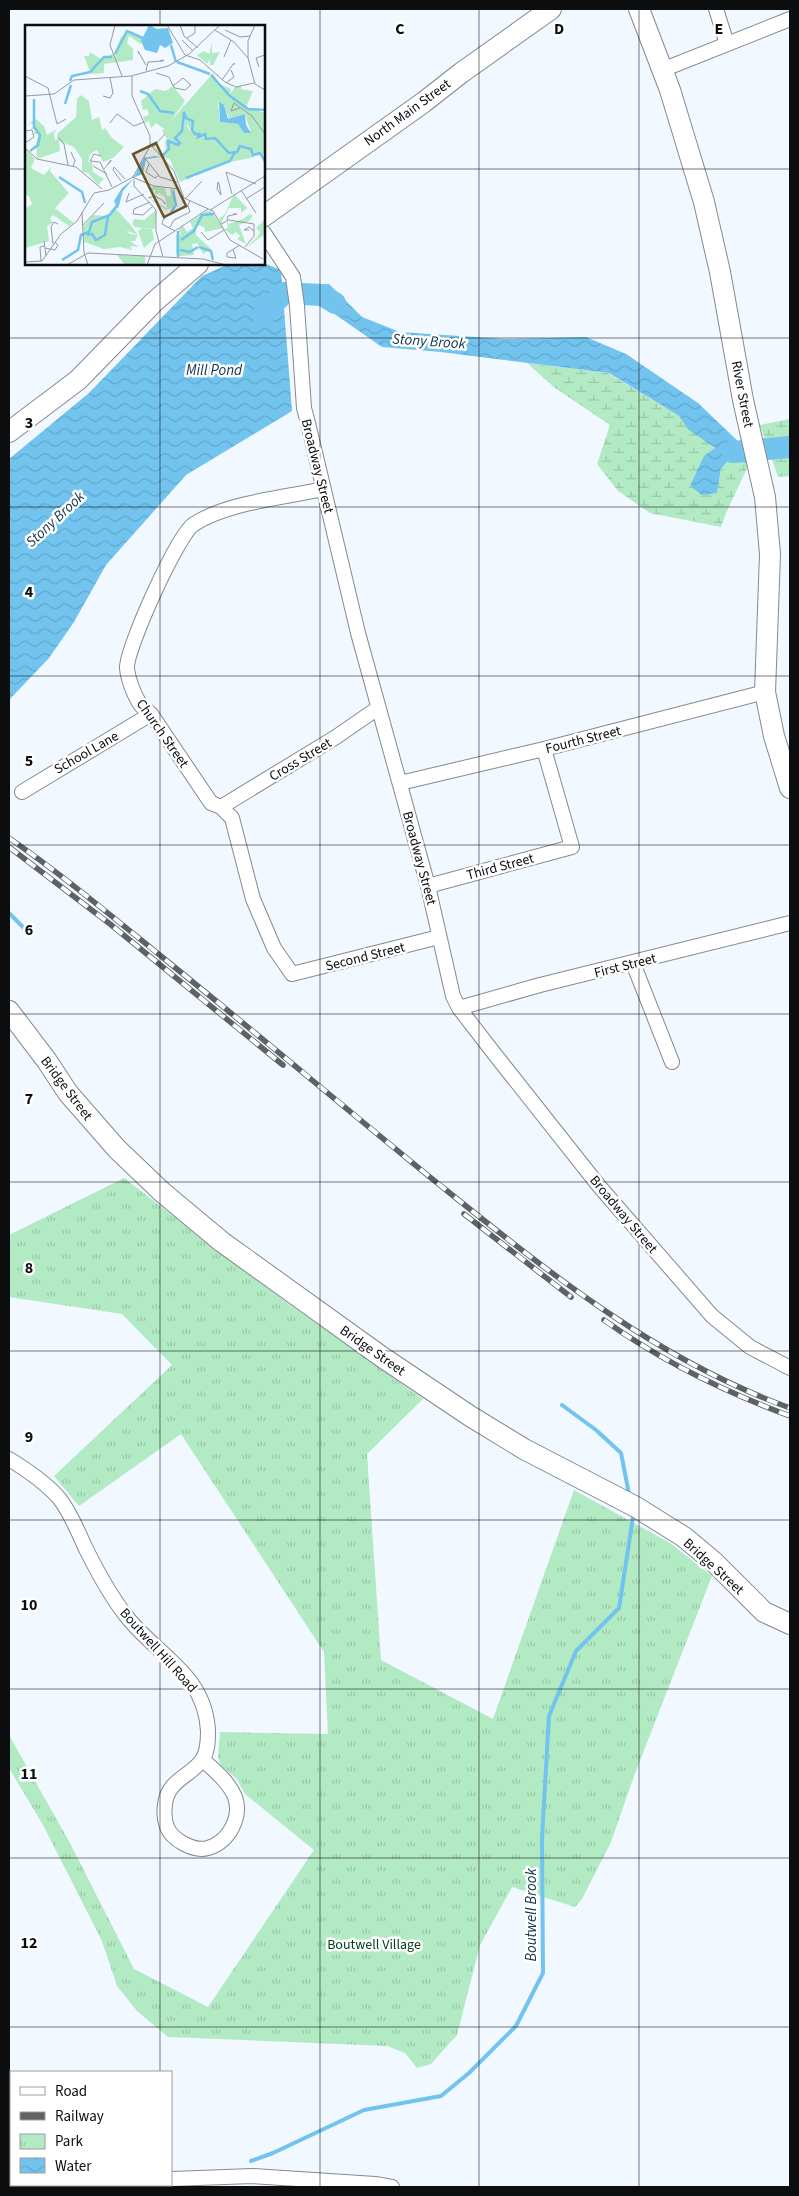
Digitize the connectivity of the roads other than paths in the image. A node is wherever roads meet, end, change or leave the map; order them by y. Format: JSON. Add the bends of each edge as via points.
{"nodes":[{"id":1,"x":551,"y":9,"type":"edge"},
{"id":2,"x":639,"y":9,"type":"edge"},
{"id":3,"x":716,"y":9,"type":"edge"},
{"id":4,"x":790,"y":19,"type":"edge"},
{"id":5,"x":728,"y":44,"type":"junction"},
{"id":6,"x":662,"y":70,"type":"junction"},
{"id":7,"x":265,"y":215,"type":"edge"},
{"id":8,"x":265,"y":234,"type":"edge"},
{"id":9,"x":197,"y":265,"type":"edge"},
{"id":10,"x":9,"y":432,"type":"edge"},
{"id":11,"x":323,"y":489,"type":"junction"},
{"id":12,"x":765,"y":692,"type":"junction"},
{"id":13,"x":378,"y":708,"type":"junction"},
{"id":14,"x":152,"y":714,"type":"junction"},
{"id":15,"x":544,"y":749,"type":"junction"},
{"id":16,"x":400,"y":783,"type":"junction"},
{"id":17,"x":790,"y":788,"type":"edge"},
{"id":18,"x":22,"y":792,"type":"dead end"},
{"id":19,"x":221,"y":807,"type":"junction"},
{"id":20,"x":428,"y":886,"type":"junction"},
{"id":21,"x":790,"y":923,"type":"edge"},
{"id":22,"x":439,"y":938,"type":"junction"},
{"id":23,"x":633,"y":963,"type":"junction"},
{"id":24,"x":292,"y":974,"type":"joint"},
{"id":25,"x":459,"y":1008,"type":"junction"},
{"id":26,"x":9,"y":1010,"type":"edge"},
{"id":27,"x":672,"y":1062,"type":"dead end"},
{"id":28,"x":790,"y":1368,"type":"edge"},
{"id":29,"x":9,"y":1459,"type":"edge"},
{"id":30,"x":790,"y":1624,"type":"edge"},
{"id":31,"x":202,"y":1760,"type":"junction"},
{"id":32,"x":172,"y":2179,"type":"edge"},
{"id":33,"x":392,"y":2187,"type":"edge"}],
"edges":[{"from":1,"to":7,"type":"main road","name":"North Main Street"},
{"from":2,"to":6,"type":"main road","name":"River Street"},
{"from":3,"to":5,"type":"street"},
{"from":4,"to":5,"type":"street"},
{"from":5,"to":6,"type":"street"},
{"from":6,"to":12,"type":"main road","name":"River Street","via":[[694,162],[704,202],[765,497],[769,534]]},
{"from":8,"to":11,"type":"street","name":"Broadway Street","via":[[292,276],[304,408]]},
{"from":9,"to":10,"type":"main road","via":[[154,302],[78,380]]},
{"from":11,"to":13,"type":"street","name":"Broadway Street"},
{"from":11,"to":14,"type":"street","name":"Church Street","via":[[231,509],[197,522],[185,531],[128,654],[130,681],[140,704]]},
{"from":12,"to":15,"type":"street","name":"Fourth Street"},
{"from":12,"to":17,"type":"main road","name":"River Street"},
{"from":13,"to":16,"type":"street","name":"Broadway Street"},
{"from":13,"to":19,"type":"street","name":"Cross Street"},
{"from":14,"to":18,"type":"street","name":"School Lane"},
{"from":14,"to":19,"type":"street","name":"Church Street","via":[[211,803]]},
{"from":15,"to":16,"type":"street","name":"Fourth Street"},
{"from":15,"to":20,"type":"street","name":"Third Street","via":[[572,846]]},
{"from":16,"to":20,"type":"street","name":"Broadway Street"},
{"from":19,"to":24,"type":"street","name":"Church Street","via":[[232,818],[253,899],[274,948]]},
{"from":20,"to":22,"type":"street","name":"Broadway Street"},
{"from":21,"to":23,"type":"street","name":"First Street"},
{"from":22,"to":24,"type":"street","name":"Second Street"},
{"from":22,"to":25,"type":"street","name":"Broadway Street"},
{"from":23,"to":25,"type":"street","name":"First Street"},
{"from":23,"to":27,"type":"street"},
{"from":25,"to":28,"type":"street","name":"Broadway Street","via":[[599,1186],[712,1316],[750,1347]]},
{"from":26,"to":30,"type":"main road","name":"Bridge Street","via":[[68,1093],[117,1149],[222,1242],[470,1416],[524,1449],[636,1506],[684,1537],[764,1612]]},
{"from":29,"to":31,"type":"street","name":"Boutwell Hill Road","via":[[60,1499],[92,1561],[126,1616],[199,1692],[206,1711],[208,1731],[208,1746]]},
{"from":31,"to":31,"type":"street","via":[[227,1783],[235,1797],[237,1815],[232,1830],[222,1841],[207,1848],[190,1847],[177,1839],[167,1829],[164,1815],[165,1798],[172,1784]]},
{"from":32,"to":33,"type":"street","via":[[252,2176]]}]}
